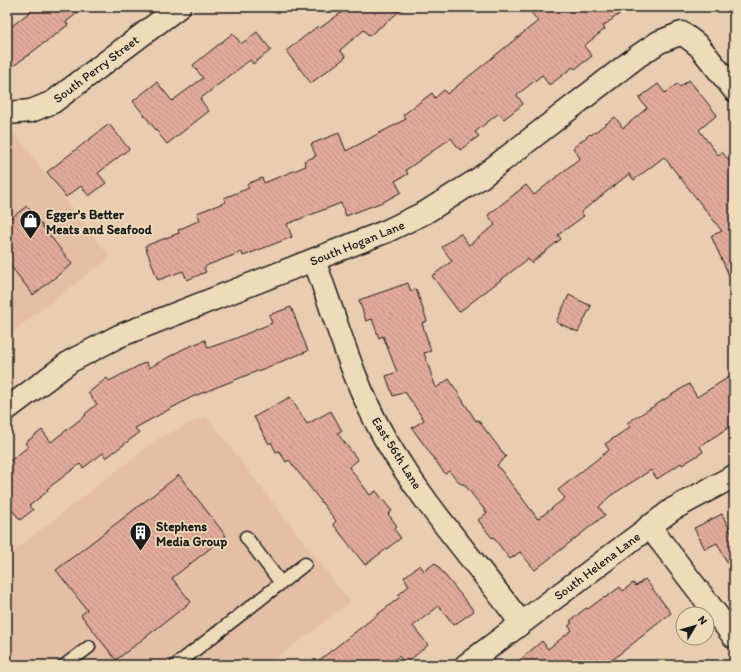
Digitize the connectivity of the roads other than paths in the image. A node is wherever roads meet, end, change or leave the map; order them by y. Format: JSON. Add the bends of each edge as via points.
{"nodes":[{"id":1,"x":178,"y":7,"type":"edge"},
{"id":2,"x":734,"y":90,"type":"edge"},
{"id":3,"x":7,"y":112,"type":"edge"},
{"id":4,"x":314,"y":260,"type":"junction"},
{"id":5,"x":7,"y":409,"type":"edge"},
{"id":6,"x":734,"y":476,"type":"edge"},
{"id":7,"x":649,"y":526,"type":"junction"},
{"id":8,"x":246,"y":537,"type":"dead end"},
{"id":9,"x":305,"y":564,"type":"dead end"},
{"id":10,"x":281,"y":583,"type":"junction"},
{"id":11,"x":521,"y":623,"type":"junction"},
{"id":12,"x":734,"y":637,"type":"edge"},
{"id":13,"x":89,"y":647,"type":"dead end"},
{"id":14,"x":65,"y":665,"type":"edge"},
{"id":15,"x":176,"y":665,"type":"edge"},
{"id":16,"x":466,"y":665,"type":"edge"}],
"edges":[{"from":1,"to":3,"type":"street","name":"South Perry Street","via":[[52,102],[31,111]]},
{"from":2,"to":4,"type":"street","name":"South Hogan Lane","via":[[699,46],[682,33],[659,42],[453,196],[407,222]]},
{"from":4,"to":5,"type":"street","name":"South Hogan Lane","via":[[95,347],[71,361]]},
{"from":4,"to":11,"type":"street","name":"East 56th Lane","via":[[364,397],[385,438],[408,476]]},
{"from":6,"to":7,"type":"street","name":"South Helena Lane","via":[[698,494]]},
{"from":7,"to":11,"type":"street","name":"South Helena Lane"},
{"from":7,"to":12,"type":"street"},
{"from":8,"to":10,"type":"lane"},
{"from":9,"to":10,"type":"lane"},
{"from":10,"to":15,"type":"lane"},
{"from":11,"to":16,"type":"street","name":"South Helena Lane"},
{"from":13,"to":14,"type":"lane"}]}
